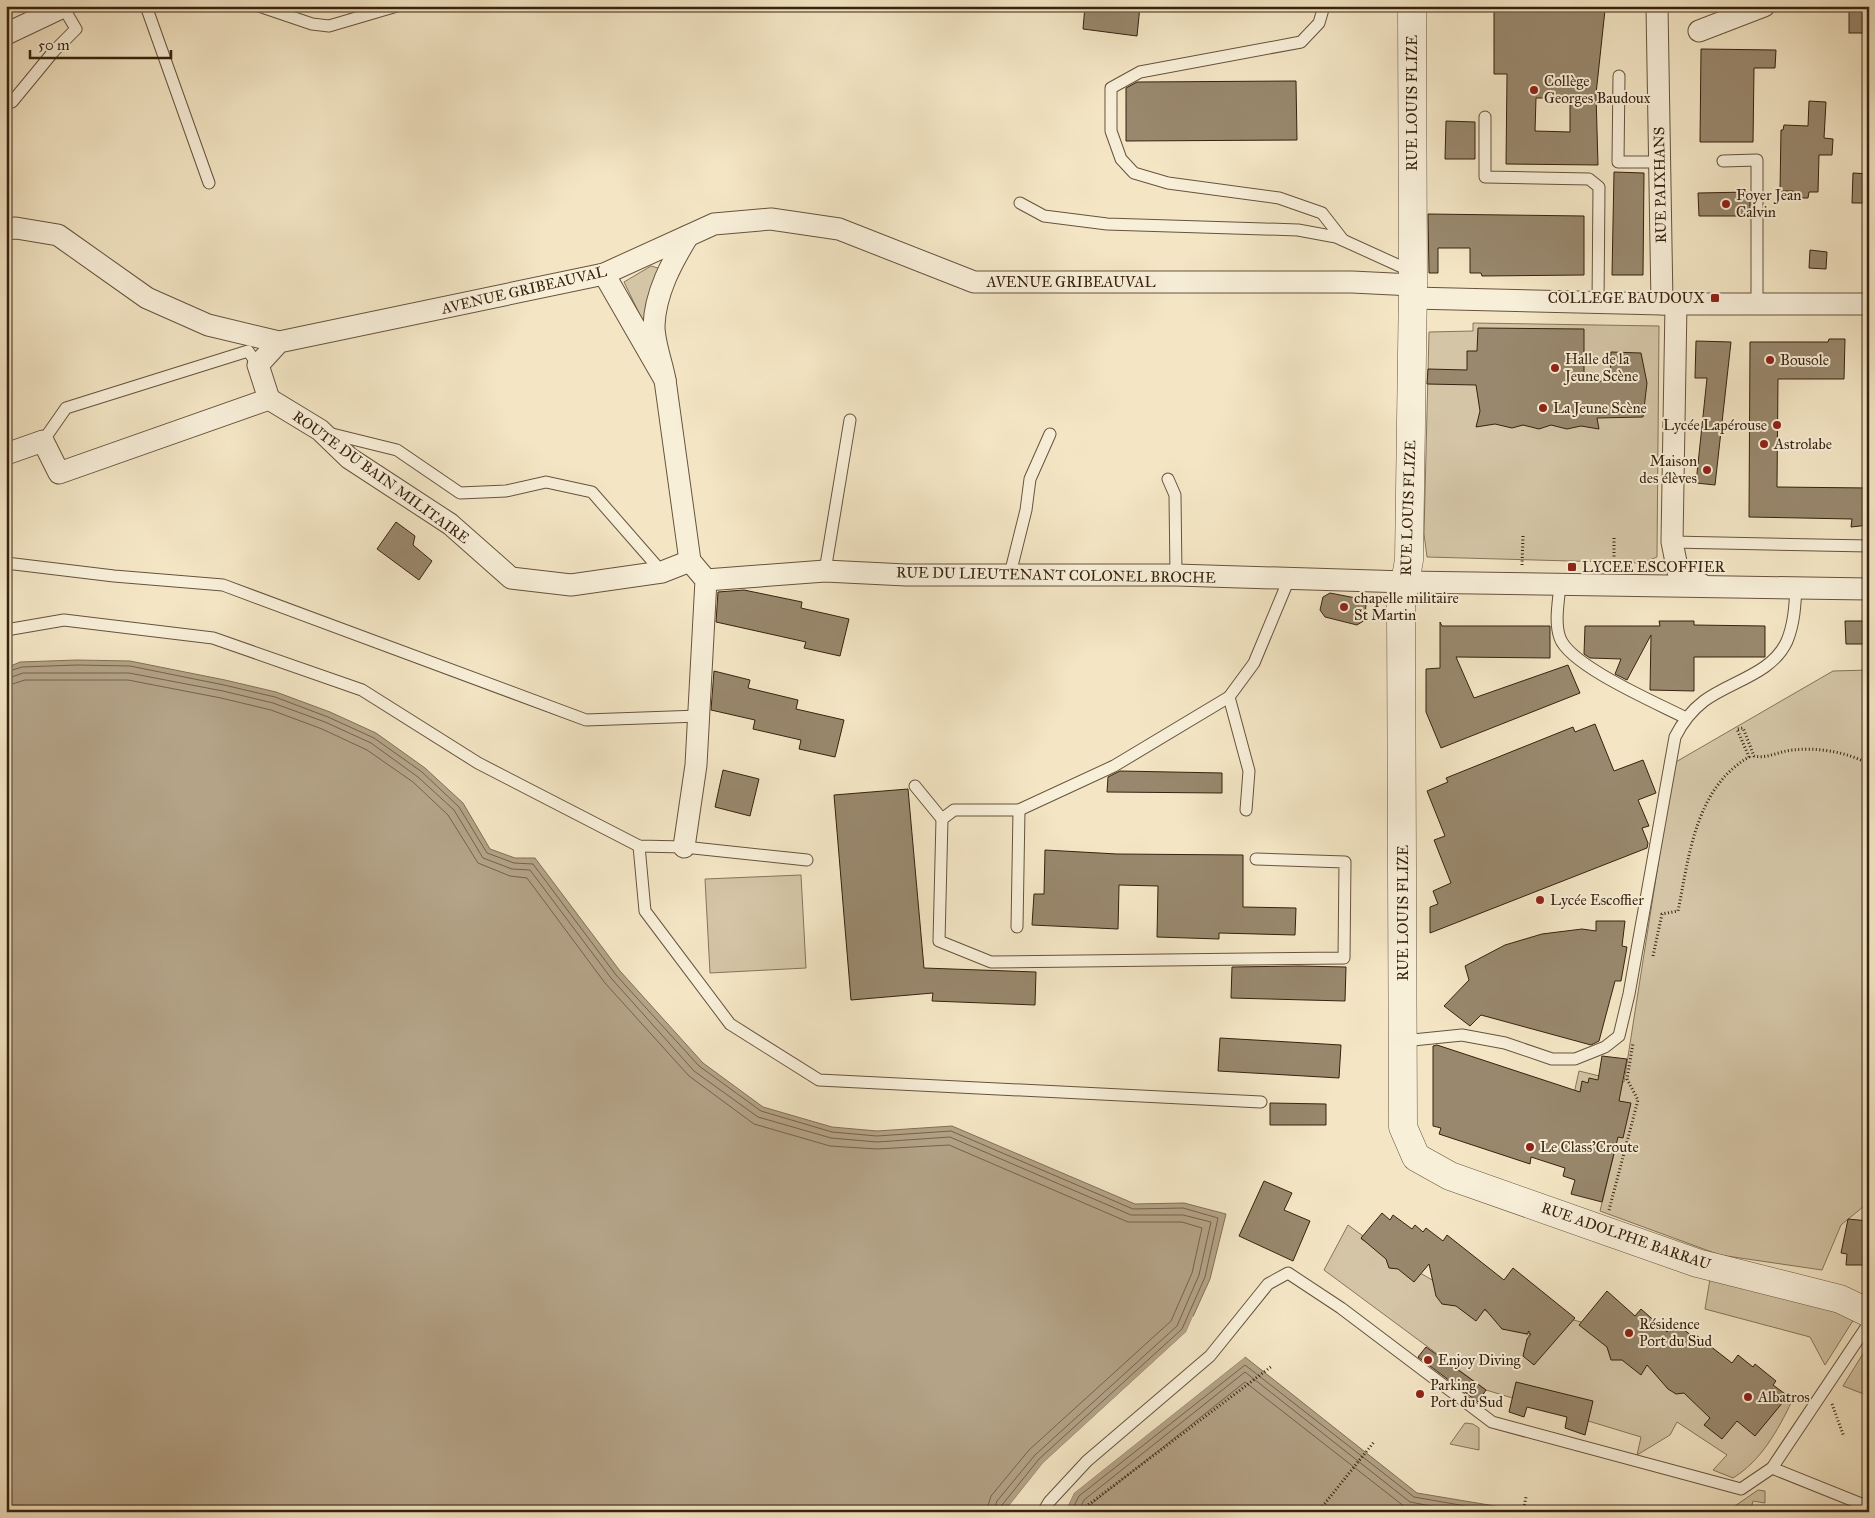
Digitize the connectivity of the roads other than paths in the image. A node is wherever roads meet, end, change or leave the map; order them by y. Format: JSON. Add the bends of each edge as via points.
{"nodes":[{"id":1,"x":146,"y":6,"type":"edge"},
{"id":2,"x":259,"y":6,"type":"edge"},
{"id":3,"x":397,"y":6,"type":"edge"},
{"id":4,"x":1324,"y":6,"type":"edge"},
{"id":5,"x":1412,"y":6,"type":"edge"},
{"id":6,"x":1658,"y":6,"type":"edge"},
{"id":7,"x":1764,"y":6,"type":"edge"},
{"id":8,"x":64,"y":7,"type":"edge"},
{"id":9,"x":1699,"y":31,"type":"dead end"},
{"id":10,"x":6,"y":34,"type":"edge"},
{"id":11,"x":1619,"y":76,"type":"dead end"},
{"id":12,"x":12,"y":102,"type":"dead end"},
{"id":13,"x":1485,"y":117,"type":"dead end"},
{"id":14,"x":1723,"y":160,"type":"dead end"},
{"id":15,"x":1660,"y":162,"type":"junction"},
{"id":16,"x":209,"y":183,"type":"dead end"},
{"id":17,"x":1020,"y":203,"type":"dead end"},
{"id":18,"x":6,"y":229,"type":"edge"},
{"id":19,"x":688,"y":236,"type":"junction"},
{"id":20,"x":1343,"y":240,"type":"junction"},
{"id":21,"x":604,"y":274,"type":"junction"},
{"id":22,"x":1413,"y":285,"type":"junction"},
{"id":23,"x":1598,"y":303,"type":"junction"},
{"id":24,"x":1757,"y":303,"type":"junction"},
{"id":25,"x":1669,"y":304,"type":"junction"},
{"id":26,"x":1869,"y":304,"type":"edge"},
{"id":27,"x":279,"y":342,"type":"junction"},
{"id":28,"x":258,"y":365,"type":"junction"},
{"id":29,"x":665,"y":380,"type":"junction"},
{"id":30,"x":269,"y":398,"type":"junction"},
{"id":31,"x":850,"y":420,"type":"dead end"},
{"id":32,"x":320,"y":430,"type":"junction"},
{"id":33,"x":1050,"y":434,"type":"dead end"},
{"id":34,"x":43,"y":441,"type":"junction"},
{"id":35,"x":6,"y":454,"type":"edge"},
{"id":36,"x":1168,"y":479,"type":"dead end"},
{"id":37,"x":1672,"y":542,"type":"junction"},
{"id":38,"x":1869,"y":546,"type":"edge"},
{"id":39,"x":690,"y":561,"type":"junction"},
{"id":40,"x":6,"y":563,"type":"edge"},
{"id":41,"x":825,"y":571,"type":"junction"},
{"id":42,"x":1408,"y":571,"type":"junction"},
{"id":43,"x":662,"y":572,"type":"junction"},
{"id":44,"x":1010,"y":574,"type":"junction"},
{"id":45,"x":1176,"y":575,"type":"junction"},
{"id":46,"x":1289,"y":579,"type":"junction"},
{"id":47,"x":706,"y":580,"type":"junction"},
{"id":48,"x":1560,"y":584,"type":"junction"},
{"id":49,"x":1706,"y":585,"type":"junction"},
{"id":50,"x":1796,"y":588,"type":"junction"},
{"id":51,"x":1869,"y":589,"type":"edge"},
{"id":52,"x":6,"y":630,"type":"edge"},
{"id":53,"x":1229,"y":697,"type":"junction"},
{"id":54,"x":699,"y":716,"type":"junction"},
{"id":55,"x":1686,"y":718,"type":"junction"},
{"id":56,"x":915,"y":786,"type":"dead end"},
{"id":57,"x":1019,"y":810,"type":"junction"},
{"id":58,"x":1246,"y":810,"type":"dead end"},
{"id":59,"x":942,"y":819,"type":"junction"},
{"id":60,"x":639,"y":846,"type":"junction"},
{"id":61,"x":684,"y":847,"type":"junction"},
{"id":62,"x":1256,"y":859,"type":"dead end"},
{"id":63,"x":807,"y":860,"type":"dead end"},
{"id":64,"x":1017,"y":927,"type":"dead end"},
{"id":65,"x":1403,"y":1041,"type":"junction"},
{"id":66,"x":1261,"y":1102,"type":"dead end"},
{"id":67,"x":1416,"y":1157,"type":"joint"},
{"id":68,"x":1869,"y":1312,"type":"edge"},
{"id":69,"x":1869,"y":1323,"type":"edge"},
{"id":70,"x":1772,"y":1468,"type":"junction"},
{"id":71,"x":1869,"y":1508,"type":"edge"},
{"id":72,"x":1043,"y":1512,"type":"edge"}],
"edges":[{"from":1,"to":16,"type":"lane"},
{"from":2,"to":3,"type":"lane","via":[[304,22],[329,26]]},
{"from":4,"to":20,"type":"lane","via":[[1319,23],[1301,42],[1140,72],[1111,88],[1111,131],[1121,159],[1134,173],[1168,183],[1279,198],[1322,213]]},
{"from":5,"to":22,"type":"street","name":"RUE LOUIS FLIZE"},
{"from":6,"to":15,"type":"street","name":"RUE PAIXHANS"},
{"from":7,"to":9,"type":"street"},
{"from":8,"to":10,"type":"street"},
{"from":8,"to":12,"type":"lane","via":[[76,29]]},
{"from":11,"to":15,"type":"lane","via":[[1618,162]]},
{"from":13,"to":23,"type":"lane","via":[[1485,177],[1589,179],[1599,187]]},
{"from":14,"to":24,"type":"lane","via":[[1757,160]]},
{"from":15,"to":25,"type":"street","name":"RUE PAIXHANS"},
{"from":17,"to":20,"type":"lane","via":[[1044,216],[1106,224],[1298,230]]},
{"from":18,"to":27,"type":"street","via":[[58,235],[147,298],[208,325]]},
{"from":19,"to":21,"type":"street","name":"AVENUE GRIBEAUVAL"},
{"from":19,"to":22,"type":"street","name":"AVENUE GRIBEAUVAL","via":[[714,224],[771,219],[839,228],[974,282],[1352,282]]},
{"from":19,"to":29,"type":"street","via":[[671,265],[654,327]]},
{"from":20,"to":22,"type":"lane"},
{"from":21,"to":27,"type":"street","name":"AVENUE GRIBEAUVAL"},
{"from":21,"to":29,"type":"street"},
{"from":22,"to":23,"type":"street","name":"AVENUE GRIBEAUVAL"},
{"from":22,"to":42,"type":"street","name":"RUE LOUIS FLIZE"},
{"from":23,"to":25,"type":"street","name":"AVENUE GRIBEAUVAL"},
{"from":24,"to":25,"type":"street","name":"AVENUE GRIBEAUVAL"},
{"from":24,"to":26,"type":"street","name":"AVENUE GRIBEAUVAL"},
{"from":25,"to":37,"type":"street","name":"RUE PAIXHANS"},
{"from":27,"to":28,"type":"street"},
{"from":28,"to":30,"type":"street"},
{"from":28,"to":34,"type":"lane","via":[[248,351],[66,408]]},
{"from":29,"to":39,"type":"street"},
{"from":30,"to":32,"type":"street","name":"ROUTE DU BAIN MILITAIRE"},
{"from":30,"to":34,"type":"street","via":[[58,474]]},
{"from":31,"to":41,"type":"lane"},
{"from":32,"to":43,"type":"street","name":"ROUTE DU BAIN MILITAIRE","via":[[349,458],[450,524],[511,578],[571,585]]},
{"from":32,"to":43,"type":"lane","via":[[397,450],[460,493],[506,491],[546,482],[592,492]]},
{"from":33,"to":44,"type":"lane","via":[[1030,479]]},
{"from":34,"to":35,"type":"street"},
{"from":36,"to":45,"type":"lane","via":[[1175,495]]},
{"from":37,"to":38,"type":"lane"},
{"from":37,"to":42,"type":"street","via":[[1657,575],[1613,577]]},
{"from":37,"to":49,"type":"street","name":"RUE PAIXHANS","via":[[1678,572],[1688,580]]},
{"from":39,"to":43,"type":"street","name":"ROUTE DU BAIN MILITAIRE"},
{"from":39,"to":47,"type":"street"},
{"from":40,"to":54,"type":"lane","via":[[223,585],[586,720]]},
{"from":41,"to":44,"type":"street","name":"RUE DU LIEUTENANT COLONEL BROCHE","via":[[906,575]]},
{"from":41,"to":47,"type":"street","name":"RUE DU LIEUTENANT COLONEL BROCHE"},
{"from":42,"to":46,"type":"street","name":"RUE DU LIEUTENANT COLONEL BROCHE"},
{"from":42,"to":48,"type":"street","name":"RUE DU LIEUTENANT COLONEL BROCHE"},
{"from":42,"to":65,"type":"street","name":"RUE LOUIS FLIZE","via":[[1401,606]]},
{"from":44,"to":45,"type":"street","name":"RUE DU LIEUTENANT COLONEL BROCHE"},
{"from":45,"to":46,"type":"street","name":"RUE DU LIEUTENANT COLONEL BROCHE"},
{"from":46,"to":53,"type":"lane","via":[[1254,663]]},
{"from":47,"to":54,"type":"street"},
{"from":48,"to":49,"type":"street","name":"RUE DU LIEUTENANT COLONEL BROCHE"},
{"from":48,"to":55,"type":"lane","via":[[1558,627],[1567,649],[1608,678]]},
{"from":49,"to":50,"type":"street","name":"RUE DU LIEUTENANT COLONEL BROCHE"},
{"from":50,"to":51,"type":"street","name":"RUE DU LIEUTENANT COLONEL BROCHE"},
{"from":50,"to":55,"type":"lane","via":[[1795,615],[1786,642],[1777,656],[1768,666],[1704,701]]},
{"from":52,"to":60,"type":"lane","via":[[64,620],[213,638],[362,690],[478,763]]},
{"from":53,"to":57,"type":"lane","via":[[1114,766]]},
{"from":53,"to":58,"type":"lane","via":[[1248,771]]},
{"from":54,"to":61,"type":"street","via":[[696,765]]},
{"from":55,"to":65,"type":"lane","via":[[1675,737],[1670,756],[1619,1036],[1600,1050],[1563,1061],[1505,1043],[1462,1035]]},
{"from":56,"to":59,"type":"lane"},
{"from":57,"to":59,"type":"lane","via":[[954,810]]},
{"from":57,"to":64,"type":"lane"},
{"from":59,"to":62,"type":"lane","via":[[939,940],[991,962],[1344,958],[1345,862]]},
{"from":60,"to":61,"type":"lane"},
{"from":60,"to":66,"type":"lane","via":[[645,911],[730,1024],[819,1080]]},
{"from":61,"to":63,"type":"lane"},
{"from":65,"to":67,"type":"street","name":"RUE LOUIS FLIZE","via":[[1403,1127]]},
{"from":67,"to":68,"type":"street","name":"RUE ADOLPHE BARRAU","via":[[1450,1176],[1697,1263],[1840,1299]]},
{"from":69,"to":70,"type":"lane"},
{"from":70,"to":71,"type":"lane"},
{"from":70,"to":72,"type":"lane","via":[[1741,1489],[1492,1422],[1341,1308],[1288,1273],[1268,1284],[1210,1356],[1087,1461],[1048,1502]]}]}
